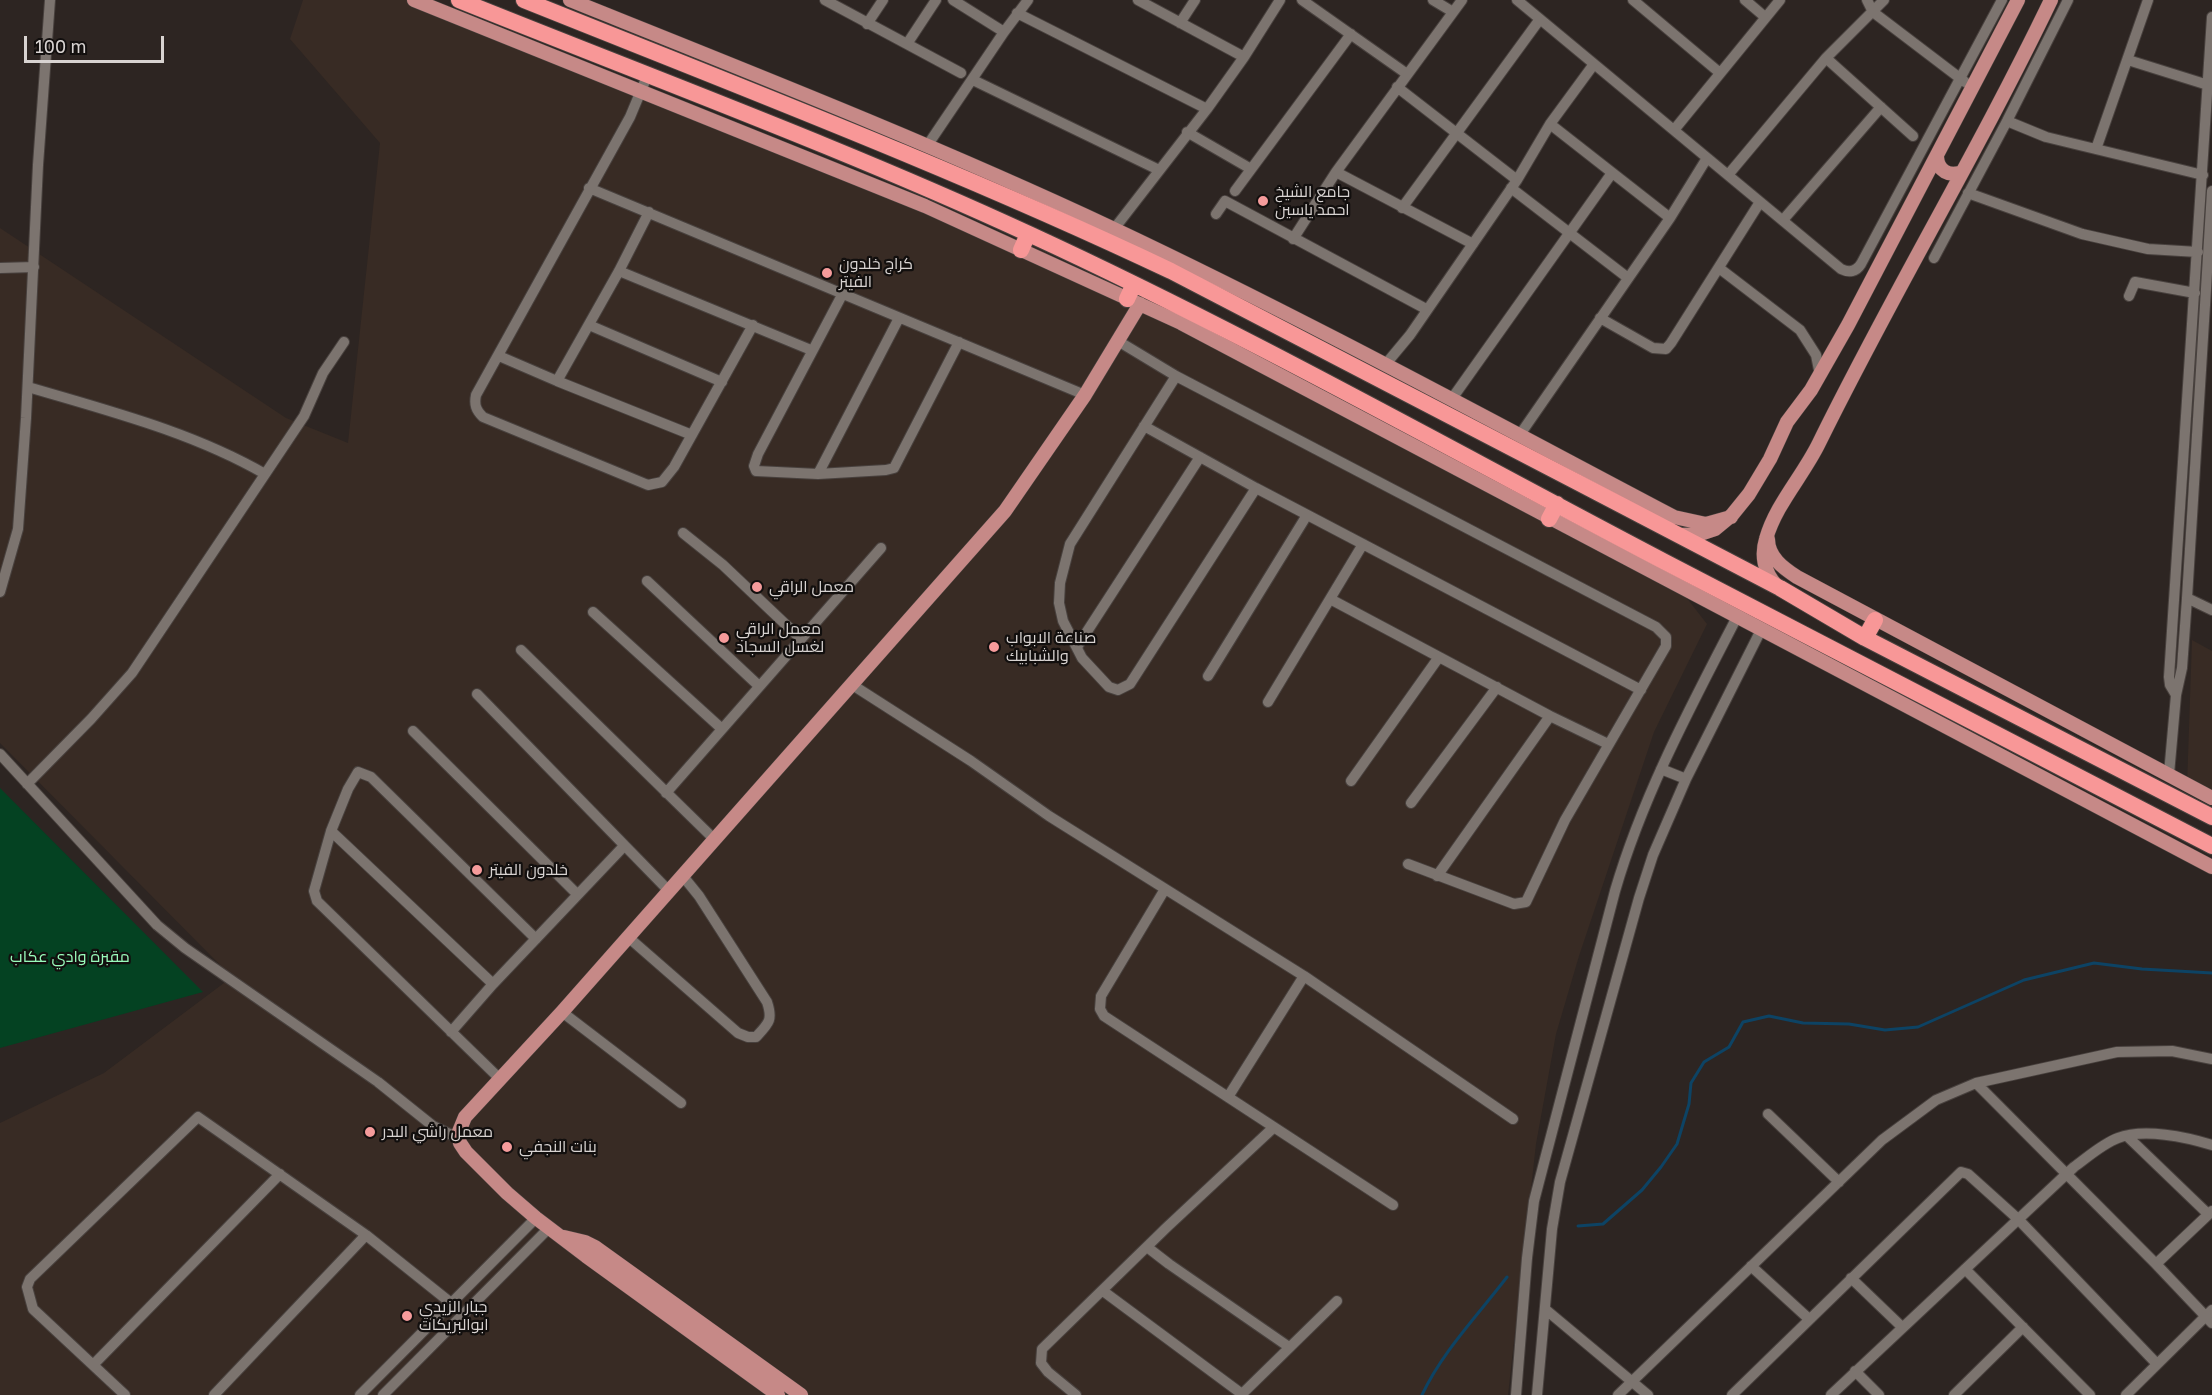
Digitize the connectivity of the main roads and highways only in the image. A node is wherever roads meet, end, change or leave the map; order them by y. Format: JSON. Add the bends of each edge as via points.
{"nodes":[{"id":1,"x":414,"y":0,"type":"edge"},
{"id":2,"x":459,"y":0,"type":"edge"},
{"id":3,"x":524,"y":0,"type":"edge"},
{"id":4,"x":570,"y":0,"type":"edge"},
{"id":5,"x":2018,"y":0,"type":"edge"},
{"id":6,"x":2051,"y":0,"type":"edge"},
{"id":7,"x":701,"y":62,"type":"junction"},
{"id":8,"x":797,"y":101,"type":"junction"},
{"id":9,"x":1936,"y":157,"type":"junction"},
{"id":10,"x":942,"y":169,"type":"junction"},
{"id":11,"x":1962,"y":172,"type":"junction"},
{"id":12,"x":931,"y":190,"type":"junction"},
{"id":13,"x":1060,"y":212,"type":"junction"},
{"id":14,"x":1028,"y":234,"type":"junction"},
{"id":15,"x":1021,"y":250,"type":"junction"},
{"id":16,"x":1921,"y":251,"type":"junction"},
{"id":17,"x":1934,"y":258,"type":"road end"},
{"id":18,"x":1220,"y":288,"type":"junction"},
{"id":19,"x":1134,"y":296,"type":"junction"},
{"id":20,"x":1580,"y":476,"type":"junction"},
{"id":21,"x":1553,"y":511,"type":"junction"},
{"id":22,"x":1731,"y":517,"type":"junction"},
{"id":23,"x":1768,"y":532,"type":"junction"},
{"id":24,"x":1674,"y":533,"type":"junction"},
{"id":25,"x":1780,"y":588,"type":"junction"},
{"id":26,"x":1875,"y":620,"type":"junction"},
{"id":27,"x":1865,"y":638,"type":"junction"},
{"id":28,"x":1883,"y":685,"type":"junction"},
{"id":29,"x":2212,"y":798,"type":"edge"},
{"id":30,"x":2212,"y":817,"type":"edge"},
{"id":31,"x":2212,"y":846,"type":"edge"},
{"id":32,"x":2212,"y":867,"type":"edge"},
{"id":33,"x":554,"y":1232,"type":"junction"},
{"id":34,"x":778,"y":1395,"type":"edge"},
{"id":35,"x":801,"y":1395,"type":"edge"}],
"edges":[{"from":1,"to":15,"type":"main road","via":[[925,206]]},
{"from":2,"to":12,"type":"highway"},
{"from":3,"to":7,"type":"highway"},
{"from":4,"to":7,"type":"main road"},
{"from":5,"to":9,"type":"main road"},
{"from":6,"to":11,"type":"main road"},
{"from":7,"to":8,"type":"highway"},
{"from":8,"to":10,"type":"highway"},
{"from":8,"to":13,"type":"main road","via":[[927,146]]},
{"from":9,"to":11,"type":"main road","via":[[1945,172]]},
{"from":9,"to":22,"type":"main road","via":[[1820,375],[1787,422],[1749,494]]},
{"from":10,"to":12,"type":"highway"},
{"from":10,"to":13,"type":"highway"},
{"from":11,"to":16,"type":"main road"},
{"from":12,"to":14,"type":"highway"},
{"from":13,"to":18,"type":"highway","via":[[1116,245]]},
{"from":13,"to":18,"type":"main road","via":[[1114,229]]},
{"from":14,"to":15,"type":"highway"},
{"from":14,"to":19,"type":"highway"},
{"from":15,"to":19,"type":"main road"},
{"from":16,"to":17,"type":"main road"},
{"from":16,"to":23,"type":"main road"},
{"from":18,"to":20,"type":"highway"},
{"from":18,"to":20,"type":"main road","via":[[1385,365],[1519,436]]},
{"from":19,"to":21,"type":"highway","via":[[1283,359]]},
{"from":19,"to":33,"type":"main road","via":[[1118,341],[1005,511],[465,1117],[458,1138],[466,1152]]},
{"from":20,"to":22,"type":"main road","via":[[1684,520],[1707,524]]},
{"from":20,"to":24,"type":"highway"},
{"from":21,"to":28,"type":"highway"},
{"from":21,"to":28,"type":"main road","via":[[1761,630]]},
{"from":22,"to":24,"type":"main road","via":[[1706,533]]},
{"from":23,"to":25,"type":"main road","via":[[1764,563],[1770,578]]},
{"from":23,"to":26,"type":"main road","via":[[1771,553],[1788,572]]},
{"from":24,"to":25,"type":"highway"},
{"from":25,"to":27,"type":"highway"},
{"from":26,"to":27,"type":"highway"},
{"from":26,"to":29,"type":"main road"},
{"from":27,"to":30,"type":"highway"},
{"from":28,"to":31,"type":"highway"},
{"from":28,"to":32,"type":"main road"},
{"from":33,"to":34,"type":"main road"},
{"from":33,"to":35,"type":"main road","via":[[595,1247]]}]}
